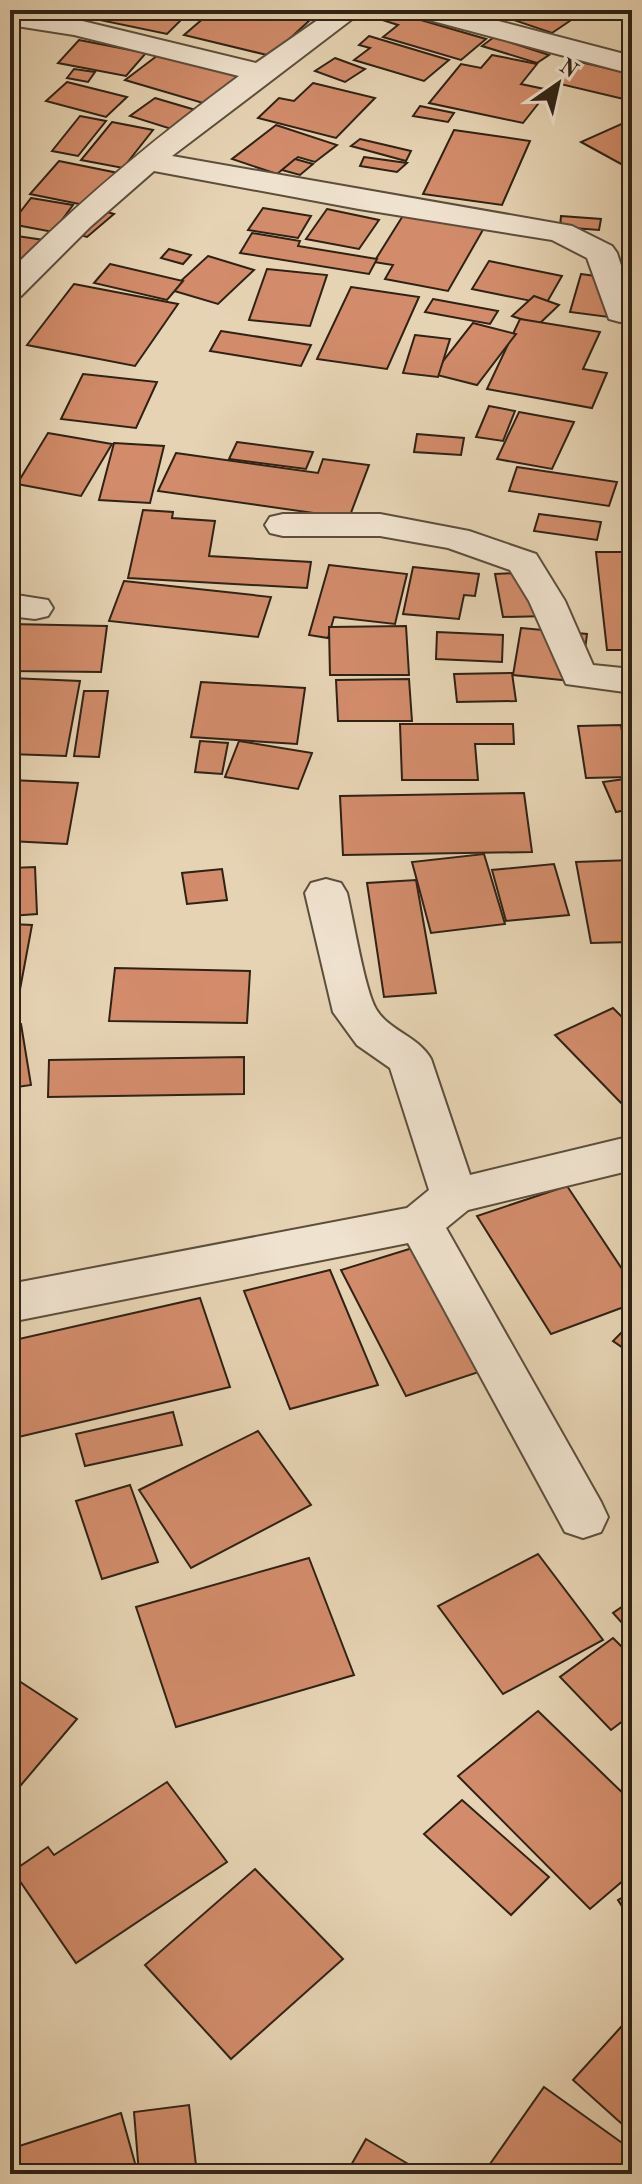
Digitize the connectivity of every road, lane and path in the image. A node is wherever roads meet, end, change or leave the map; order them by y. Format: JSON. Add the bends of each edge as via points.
{"nodes":[{"id":1,"x":350,"y":10,"type":"edge"},
{"id":2,"x":424,"y":10,"type":"edge"},
{"id":3,"x":10,"y":17,"type":"edge"},
{"id":4,"x":632,"y":65,"type":"edge"},
{"id":5,"x":259,"y":72,"type":"junction"},
{"id":6,"x":150,"y":161,"type":"junction"},
{"id":7,"x":10,"y":289,"type":"edge"},
{"id":8,"x":628,"y":317,"type":"edge"},
{"id":9,"x":283,"y":525,"type":"dead end"},
{"id":10,"x":632,"y":681,"type":"edge"},
{"id":11,"x":326,"y":893,"type":"dead end"},
{"id":12,"x":632,"y":1153,"type":"edge"},
{"id":13,"x":437,"y":1210,"type":"junction"},
{"id":14,"x":10,"y":1303,"type":"edge"},
{"id":15,"x":583,"y":1517,"type":"dead end"}],
"edges":[{"from":1,"to":5,"type":"street"},
{"from":2,"to":4,"type":"street"},
{"from":3,"to":5,"type":"street","via":[[74,27]]},
{"from":5,"to":6,"type":"street"},
{"from":6,"to":7,"type":"street","via":[[88,212]]},
{"from":6,"to":8,"type":"street","via":[[561,233],[601,253]]},
{"from":9,"to":10,"type":"street","via":[[380,525],[456,539],[523,562],[547,601],[579,675]]},
{"from":11,"to":13,"type":"street","via":[[354,1012],[372,1034],[409,1059]]},
{"from":12,"to":13,"type":"street"},
{"from":13,"to":14,"type":"street"},
{"from":13,"to":15,"type":"street"}]}
